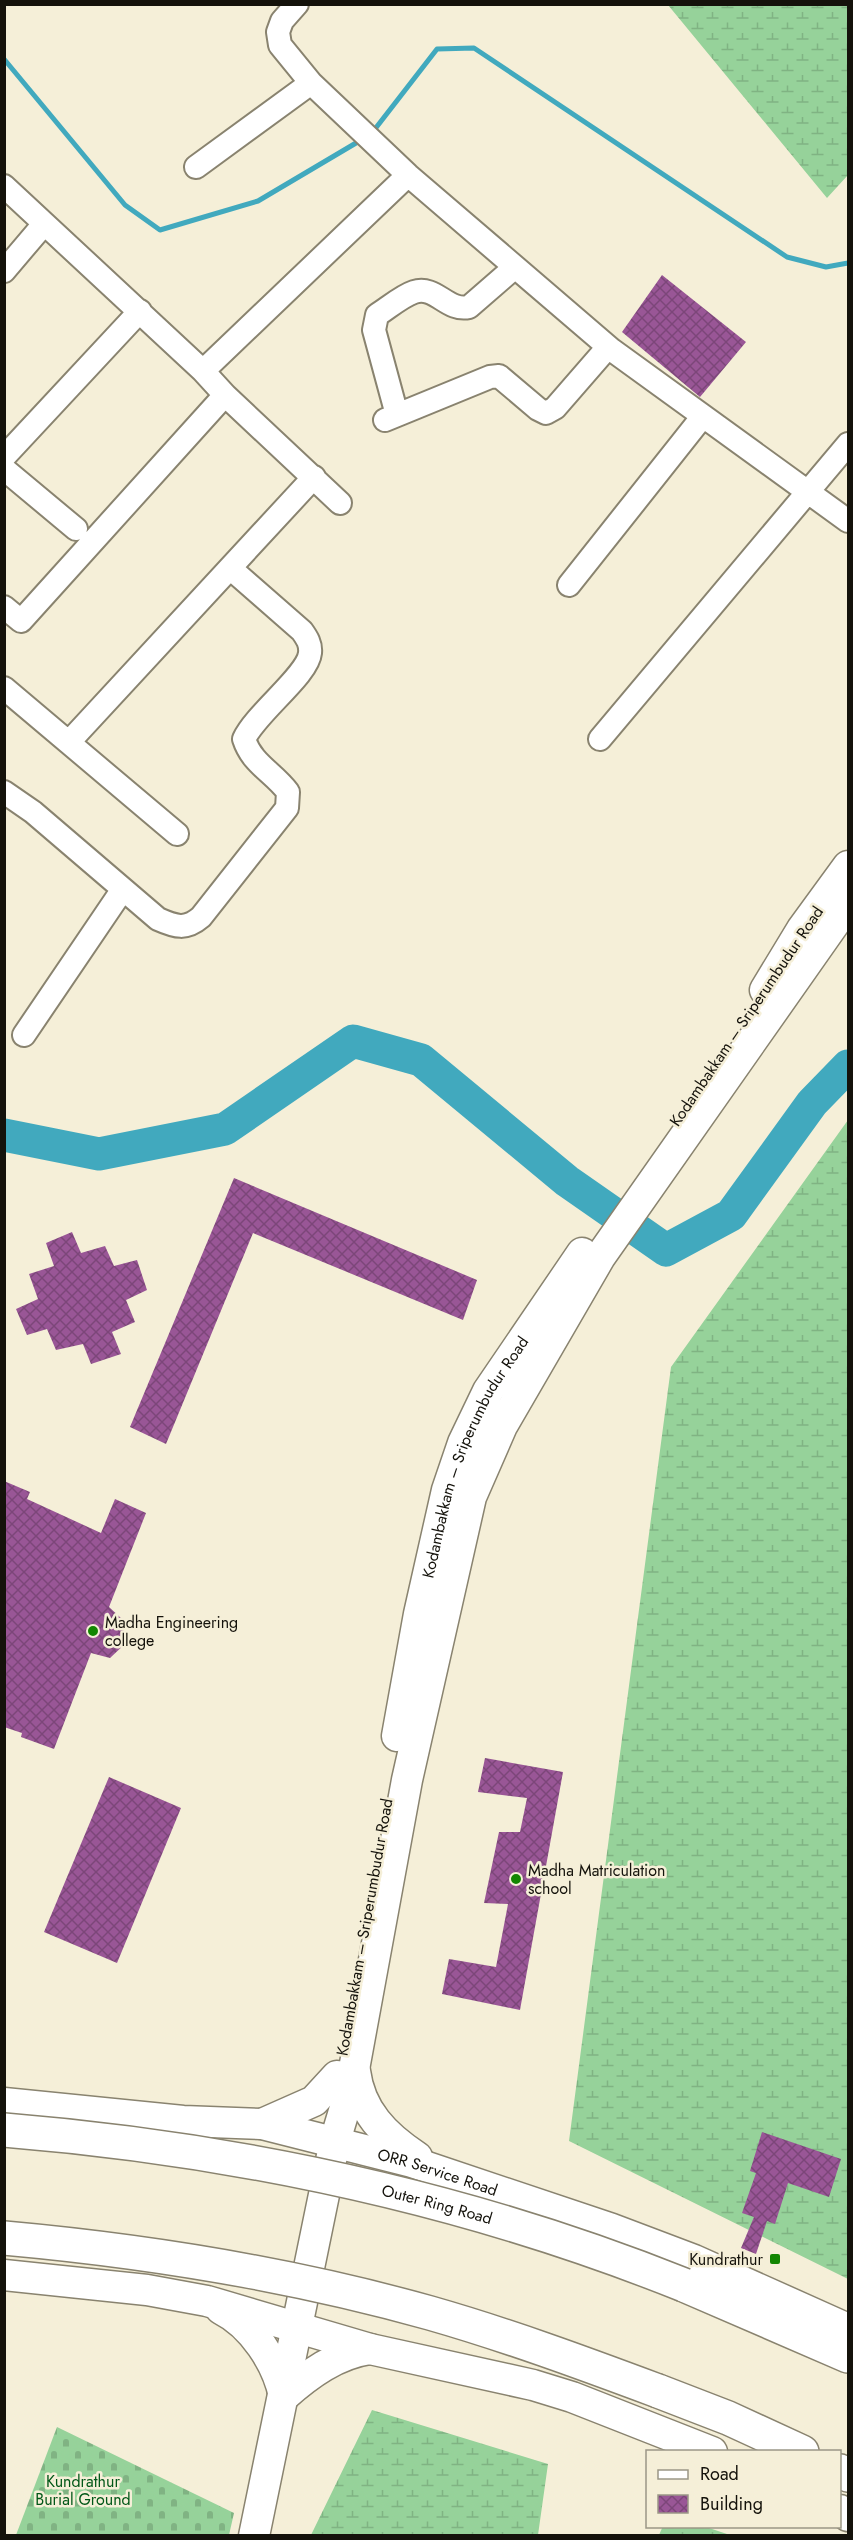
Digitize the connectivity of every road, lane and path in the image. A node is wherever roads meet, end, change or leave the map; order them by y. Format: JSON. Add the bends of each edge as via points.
{"nodes":[{"id":1,"x":297,"y":4,"type":"edge"},
{"id":2,"x":311,"y":83,"type":"junction"},
{"id":3,"x":196,"y":166,"type":"dead end"},
{"id":4,"x":408,"y":176,"type":"junction"},
{"id":5,"x":4,"y":186,"type":"edge"},
{"id":6,"x":44,"y":224,"type":"junction"},
{"id":7,"x":515,"y":267,"type":"junction"},
{"id":8,"x":4,"y":271,"type":"edge"},
{"id":9,"x":140,"y":311,"type":"junction"},
{"id":10,"x":608,"y":347,"type":"junction"},
{"id":11,"x":203,"y":371,"type":"junction"},
{"id":12,"x":225,"y":395,"type":"junction"},
{"id":13,"x":703,"y":416,"type":"junction"},
{"id":14,"x":849,"y":444,"type":"edge"},
{"id":15,"x":4,"y":457,"type":"edge"},
{"id":16,"x":4,"y":470,"type":"edge"},
{"id":17,"x":314,"y":477,"type":"junction"},
{"id":18,"x":808,"y":491,"type":"junction"},
{"id":19,"x":340,"y":503,"type":"dead end"},
{"id":20,"x":849,"y":521,"type":"edge"},
{"id":21,"x":76,"y":529,"type":"dead end"},
{"id":22,"x":230,"y":568,"type":"junction"},
{"id":23,"x":569,"y":585,"type":"dead end"},
{"id":24,"x":4,"y":607,"type":"edge"},
{"id":25,"x":4,"y":688,"type":"edge"},
{"id":26,"x":600,"y":739,"type":"dead end"},
{"id":27,"x":69,"y":742,"type":"junction"},
{"id":28,"x":4,"y":792,"type":"edge"},
{"id":29,"x":177,"y":834,"type":"dead end"},
{"id":30,"x":849,"y":866,"type":"edge"},
{"id":31,"x":123,"y":889,"type":"junction"},
{"id":32,"x":849,"y":904,"type":"edge"},
{"id":33,"x":24,"y":1035,"type":"dead end"},
{"id":34,"x":619,"y":1216,"type":"junction"},
{"id":35,"x":346,"y":2070,"type":"junction"},
{"id":36,"x":4,"y":2103,"type":"edge"},
{"id":37,"x":262,"y":2124,"type":"junction"},
{"id":38,"x":4,"y":2130,"type":"edge"},
{"id":39,"x":335,"y":2141,"type":"junction"},
{"id":40,"x":434,"y":2169,"type":"junction"},
{"id":41,"x":612,"y":2229,"type":"junction"},
{"id":42,"x":4,"y":2238,"type":"edge"},
{"id":43,"x":4,"y":2275,"type":"edge"},
{"id":44,"x":207,"y":2301,"type":"junction"},
{"id":45,"x":849,"y":2316,"type":"edge"},
{"id":46,"x":298,"y":2326,"type":"junction"},
{"id":47,"x":849,"y":2329,"type":"edge"},
{"id":48,"x":370,"y":2349,"type":"junction"},
{"id":49,"x":849,"y":2356,"type":"edge"},
{"id":50,"x":560,"y":2394,"type":"junction"},
{"id":51,"x":284,"y":2396,"type":"junction"},
{"id":52,"x":663,"y":2450,"type":"edge"},
{"id":53,"x":709,"y":2450,"type":"edge"},
{"id":54,"x":800,"y":2450,"type":"edge"},
{"id":55,"x":254,"y":2535,"type":"edge"}],
"edges":[{"from":1,"to":2,"type":"street","via":[[282,21],[278,32],[280,45]]},
{"from":2,"to":3,"type":"street"},
{"from":2,"to":4,"type":"street"},
{"from":4,"to":7,"type":"street"},
{"from":4,"to":11,"type":"street"},
{"from":5,"to":6,"type":"street"},
{"from":6,"to":8,"type":"street"},
{"from":6,"to":9,"type":"street"},
{"from":7,"to":10,"type":"street"},
{"from":7,"to":10,"type":"street","via":[[469,307],[450,305],[426,291],[415,292],[377,315],[374,330],[391,417],[499,376],[546,413],[555,408]]},
{"from":9,"to":11,"type":"street"},
{"from":9,"to":15,"type":"street"},
{"from":10,"to":13,"type":"street"},
{"from":11,"to":12,"type":"street"},
{"from":12,"to":17,"type":"street"},
{"from":12,"to":24,"type":"street","via":[[21,621]]},
{"from":13,"to":18,"type":"street"},
{"from":13,"to":23,"type":"street"},
{"from":14,"to":18,"type":"street"},
{"from":16,"to":21,"type":"street"},
{"from":17,"to":19,"type":"street"},
{"from":17,"to":22,"type":"street"},
{"from":18,"to":20,"type":"street"},
{"from":18,"to":26,"type":"street"},
{"from":22,"to":27,"type":"street"},
{"from":22,"to":31,"type":"street","via":[[309,641],[310,654],[305,666],[250,725],[244,739],[249,755],[288,792],[287,807],[190,926],[176,927],[158,919]]},
{"from":25,"to":27,"type":"street"},
{"from":27,"to":29,"type":"street"},
{"from":28,"to":31,"type":"street"},
{"from":30,"to":34,"type":"main road","name":"Kodambakkam – Sriperumbudur Road","via":[[802,929]]},
{"from":31,"to":33,"type":"street"},
{"from":32,"to":34,"type":"main road","name":"Kodambakkam – Sriperumbudur Road"},
{"from":34,"to":35,"type":"main road","name":"Kodambakkam – Sriperumbudur Road","via":[[488,1391],[463,1443],[447,1490],[419,1614],[367,1893]]},
{"from":35,"to":37,"type":"main road","via":[[314,2101]]},
{"from":35,"to":39,"type":"main road","name":"Kodambakkam – Sriperumbudur Road"},
{"from":35,"to":40,"type":"main road","via":[[371,2116],[390,2138]]},
{"from":36,"to":37,"type":"main road","name":"ORR Service Road","via":[[183,2121]]},
{"from":37,"to":39,"type":"main road","name":"ORR Service Road"},
{"from":38,"to":49,"type":"highway","name":"Outer Ring Road","bridge":true,"via":[[192,2152],[377,2187],[535,2232],[684,2285]]},
{"from":39,"to":40,"type":"main road","name":"ORR Service Road"},
{"from":39,"to":46,"type":"main road","name":"Kodambakkam – Sriperumbudur Road"},
{"from":40,"to":41,"type":"main road","name":"ORR Service Road"},
{"from":41,"to":45,"type":"main road","via":[[706,2248],[801,2287]]},
{"from":41,"to":47,"type":"main road","name":"ORR Service Road","via":[[694,2260]]},
{"from":42,"to":54,"type":"highway","bridge":true,"via":[[141,2253],[327,2288],[478,2328],[658,2391]]},
{"from":43,"to":44,"type":"main road","via":[[147,2290]]},
{"from":44,"to":46,"type":"main road"},
{"from":44,"to":51,"type":"main road","via":[[233,2317],[263,2348],[281,2380]]},
{"from":46,"to":48,"type":"main road"},
{"from":46,"to":51,"type":"main road","name":"Kodambakkam – Sriperumbudur Road"},
{"from":48,"to":50,"type":"main road","via":[[495,2374]]},
{"from":48,"to":51,"type":"main road","via":[[343,2355],[326,2364]]},
{"from":50,"to":52,"type":"main road","via":[[617,2430]]},
{"from":50,"to":53,"type":"main road"},
{"from":51,"to":55,"type":"main road","name":"Kodambakkam – Sriperumbudur Road"}]}
